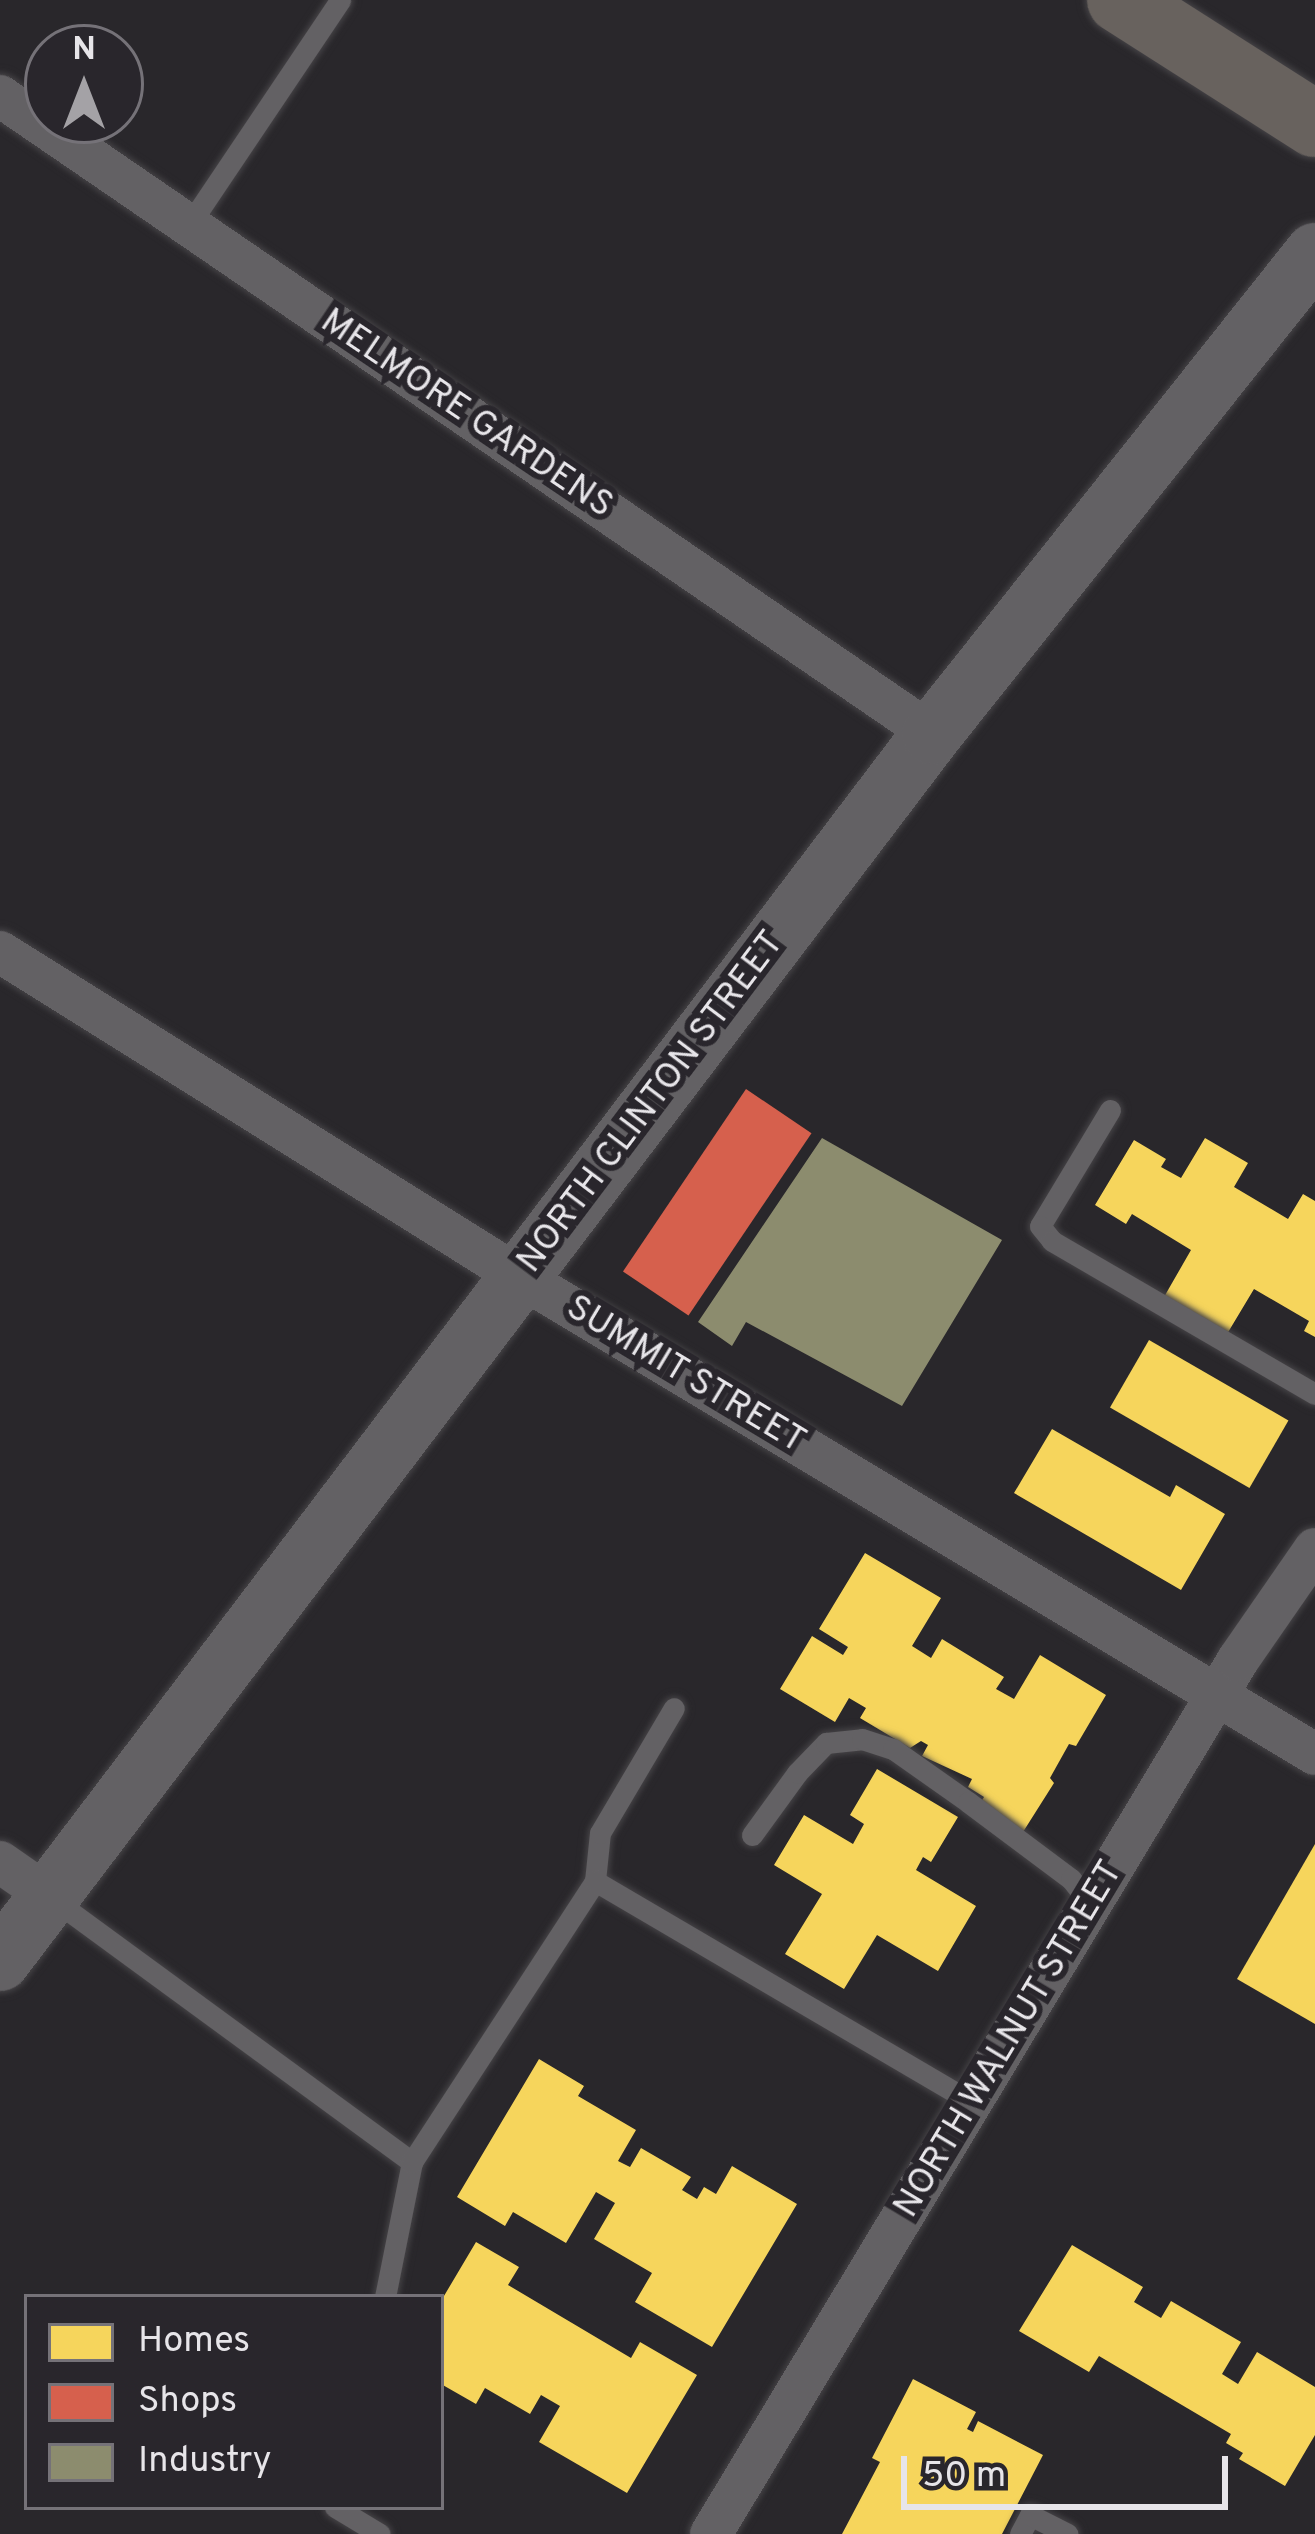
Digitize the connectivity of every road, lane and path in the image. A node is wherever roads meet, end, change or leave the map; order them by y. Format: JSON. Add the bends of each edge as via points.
{"nodes":[{"id":1,"x":340,"y":0,"type":"edge"},
{"id":2,"x":1120,"y":0,"type":"edge"},
{"id":3,"x":0,"y":96,"type":"edge"},
{"id":4,"x":1315,"y":124,"type":"edge"},
{"id":5,"x":189,"y":225,"type":"junction"},
{"id":6,"x":1315,"y":253,"type":"edge"},
{"id":7,"x":932,"y":734,"type":"junction"},
{"id":8,"x":0,"y":952,"type":"edge"},
{"id":9,"x":1110,"y":1110,"type":"dead end"},
{"id":10,"x":520,"y":1277,"type":"junction"},
{"id":11,"x":1315,"y":1394,"type":"edge"},
{"id":12,"x":1315,"y":1550,"type":"edge"},
{"id":13,"x":1217,"y":1696,"type":"junction"},
{"id":14,"x":674,"y":1708,"type":"dead end"},
{"id":15,"x":1315,"y":1754,"type":"edge"},
{"id":16,"x":752,"y":1835,"type":"dead end"},
{"id":17,"x":0,"y":1862,"type":"edge"},
{"id":18,"x":595,"y":1881,"type":"junction"},
{"id":19,"x":49,"y":1896,"type":"junction"},
{"id":20,"x":1091,"y":1906,"type":"junction"},
{"id":21,"x":0,"y":1961,"type":"edge"},
{"id":22,"x":972,"y":2102,"type":"junction"},
{"id":23,"x":412,"y":2162,"type":"junction"},
{"id":24,"x":386,"y":2294,"type":"edge"},
{"id":25,"x":340,"y":2510,"type":"edge"},
{"id":26,"x":380,"y":2534,"type":"edge"},
{"id":27,"x":711,"y":2534,"type":"edge"},
{"id":28,"x":1020,"y":2534,"type":"edge"},
{"id":29,"x":1068,"y":2534,"type":"edge"}],
"edges":[{"from":1,"to":5,"type":"lane"},
{"from":2,"to":4,"type":"main road"},
{"from":3,"to":5,"type":"street","name":"MELMORE GARDENS"},
{"from":5,"to":7,"type":"street","name":"MELMORE GARDENS"},
{"from":6,"to":7,"type":"street","name":"NORTH CLINTON STREET"},
{"from":7,"to":10,"type":"street","name":"NORTH CLINTON STREET"},
{"from":8,"to":10,"type":"street","name":"SUMMIT STREET"},
{"from":9,"to":11,"type":"lane","via":[[1040,1226],[1052,1241]]},
{"from":10,"to":13,"type":"street","name":"SUMMIT STREET"},
{"from":10,"to":19,"type":"street","name":"NORTH CLINTON STREET"},
{"from":12,"to":13,"type":"street","name":"NORTH WALNUT STREET"},
{"from":13,"to":15,"type":"street","name":"SUMMIT STREET"},
{"from":13,"to":20,"type":"street","name":"NORTH WALNUT STREET"},
{"from":14,"to":18,"type":"lane","via":[[600,1833]]},
{"from":16,"to":20,"type":"lane","via":[[826,1743],[862,1739],[893,1749],[968,1802],[1071,1879]]},
{"from":17,"to":19,"type":"street"},
{"from":18,"to":22,"type":"lane"},
{"from":18,"to":23,"type":"lane"},
{"from":19,"to":21,"type":"street","name":"NORTH CLINTON STREET"},
{"from":19,"to":23,"type":"lane"},
{"from":20,"to":22,"type":"street","name":"NORTH WALNUT STREET"},
{"from":22,"to":27,"type":"street","name":"NORTH WALNUT STREET"},
{"from":23,"to":24,"type":"lane"},
{"from":25,"to":26,"type":"lane"},
{"from":28,"to":29,"type":"lane","via":[[1030,2515]]}]}
